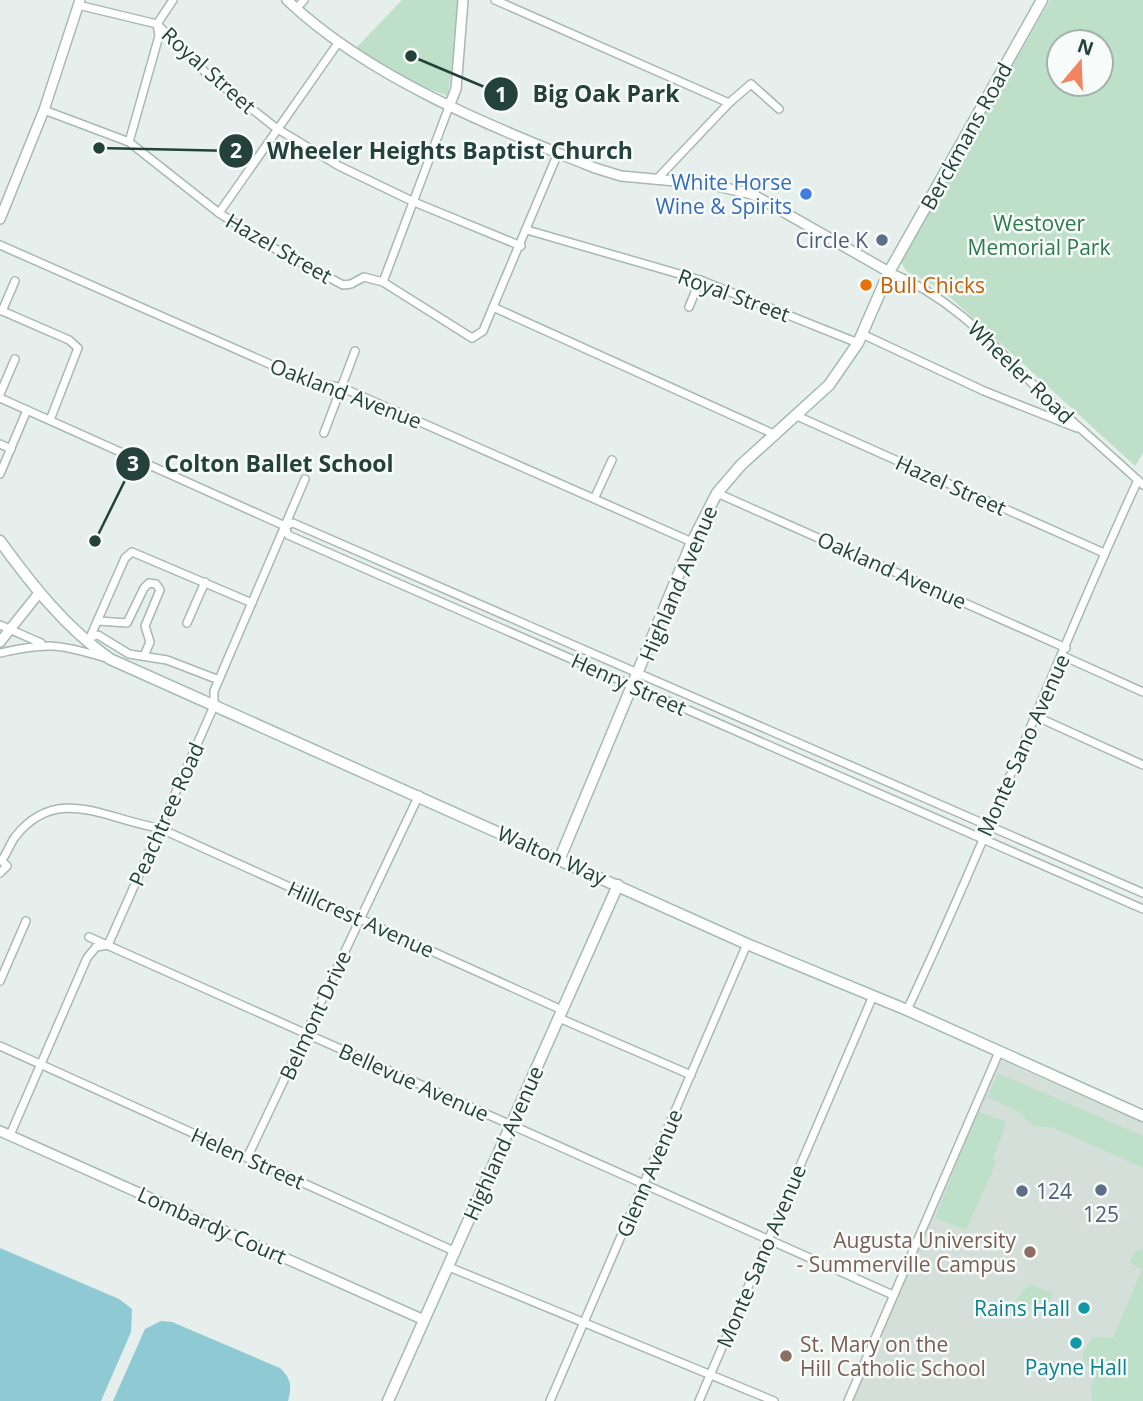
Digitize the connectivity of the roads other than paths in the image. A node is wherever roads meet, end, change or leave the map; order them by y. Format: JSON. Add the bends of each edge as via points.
{"nodes":[{"id":1,"x":173,"y":0,"type":"edge"},
{"id":2,"x":287,"y":0,"type":"edge"},
{"id":3,"x":304,"y":0,"type":"edge"},
{"id":4,"x":463,"y":0,"type":"edge"},
{"id":5,"x":495,"y":0,"type":"edge"},
{"id":6,"x":1042,"y":0,"type":"edge"},
{"id":7,"x":79,"y":3,"type":"edge"},
{"id":8,"x":296,"y":9,"type":"junction"},
{"id":9,"x":157,"y":24,"type":"junction"},
{"id":10,"x":338,"y":43,"type":"junction"},
{"id":11,"x":729,"y":103,"type":"junction"},
{"id":12,"x":450,"y":104,"type":"junction"},
{"id":13,"x":779,"y":109,"type":"dead end"},
{"id":14,"x":44,"y":110,"type":"junction"},
{"id":15,"x":276,"y":128,"type":"junction"},
{"id":16,"x":129,"y":142,"type":"junction"},
{"id":17,"x":558,"y":153,"type":"junction"},
{"id":18,"x":656,"y":180,"type":"junction"},
{"id":19,"x":414,"y":202,"type":"junction"},
{"id":20,"x":219,"y":213,"type":"junction"},
{"id":21,"x":0,"y":219,"type":"edge"},
{"id":22,"x":527,"y":230,"type":"junction"},
{"id":23,"x":0,"y":245,"type":"edge"},
{"id":24,"x":521,"y":246,"type":"junction"},
{"id":25,"x":889,"y":272,"type":"junction"},
{"id":26,"x":15,"y":281,"type":"dead end"},
{"id":27,"x":701,"y":281,"type":"junction"},
{"id":28,"x":383,"y":282,"type":"junction"},
{"id":29,"x":493,"y":307,"type":"junction"},
{"id":30,"x":689,"y":307,"type":"dead end"},
{"id":31,"x":1,"y":311,"type":"edge"},
{"id":32,"x":860,"y":339,"type":"junction"},
{"id":33,"x":355,"y":352,"type":"dead end"},
{"id":34,"x":15,"y":359,"type":"dead end"},
{"id":35,"x":343,"y":388,"type":"junction"},
{"id":36,"x":0,"y":396,"type":"edge"},
{"id":37,"x":27,"y":410,"type":"junction"},
{"id":38,"x":797,"y":416,"type":"junction"},
{"id":39,"x":50,"y":420,"type":"junction"},
{"id":40,"x":1081,"y":430,"type":"junction"},
{"id":41,"x":324,"y":433,"type":"dead end"},
{"id":42,"x":776,"y":435,"type":"junction"},
{"id":43,"x":0,"y":444,"type":"edge"},
{"id":44,"x":11,"y":449,"type":"junction"},
{"id":45,"x":612,"y":460,"type":"dead end"},
{"id":46,"x":0,"y":474,"type":"edge"},
{"id":47,"x":304,"y":479,"type":"dead end"},
{"id":48,"x":1141,"y":482,"type":"edge"},
{"id":49,"x":717,"y":493,"type":"junction"},
{"id":50,"x":594,"y":497,"type":"junction"},
{"id":51,"x":285,"y":526,"type":"junction"},
{"id":52,"x":0,"y":541,"type":"edge"},
{"id":53,"x":692,"y":542,"type":"junction"},
{"id":54,"x":1104,"y":553,"type":"junction"},
{"id":55,"x":369,"y":556,"type":"junction"},
{"id":56,"x":363,"y":568,"type":"junction"},
{"id":57,"x":205,"y":582,"type":"junction"},
{"id":58,"x":38,"y":593,"type":"junction"},
{"id":59,"x":252,"y":603,"type":"junction"},
{"id":60,"x":504,"y":616,"type":"junction"},
{"id":61,"x":98,"y":621,"type":"junction"},
{"id":62,"x":187,"y":623,"type":"dead end"},
{"id":63,"x":4,"y":627,"type":"edge"},
{"id":64,"x":499,"y":627,"type":"junction"},
{"id":65,"x":89,"y":640,"type":"junction"},
{"id":66,"x":0,"y":642,"type":"edge"},
{"id":67,"x":45,"y":643,"type":"junction"},
{"id":68,"x":1066,"y":648,"type":"junction"},
{"id":69,"x":0,"y":653,"type":"edge"},
{"id":70,"x":144,"y":656,"type":"junction"},
{"id":71,"x":1063,"y":656,"type":"junction"},
{"id":72,"x":110,"y":659,"type":"junction"},
{"id":73,"x":639,"y":673,"type":"junction"},
{"id":74,"x":219,"y":680,"type":"junction"},
{"id":75,"x":634,"y":686,"type":"junction"},
{"id":76,"x":1143,"y":692,"type":"edge"},
{"id":77,"x":214,"y":706,"type":"junction"},
{"id":78,"x":1035,"y":716,"type":"junction"},
{"id":79,"x":763,"y":727,"type":"junction"},
{"id":80,"x":758,"y":741,"type":"junction"},
{"id":81,"x":826,"y":755,"type":"junction"},
{"id":82,"x":1143,"y":765,"type":"edge"},
{"id":83,"x":821,"y":768,"type":"junction"},
{"id":84,"x":902,"y":788,"type":"junction"},
{"id":85,"x":419,"y":795,"type":"junction"},
{"id":86,"x":896,"y":802,"type":"junction"},
{"id":87,"x":988,"y":825,"type":"junction"},
{"id":88,"x":159,"y":828,"type":"junction"},
{"id":89,"x":982,"y":840,"type":"junction"},
{"id":90,"x":561,"y":858,"type":"junction"},
{"id":91,"x":1,"y":860,"type":"edge"},
{"id":92,"x":0,"y":873,"type":"edge"},
{"id":93,"x":618,"y":885,"type":"junction"},
{"id":94,"x":1139,"y":891,"type":"edge"},
{"id":95,"x":1129,"y":903,"type":"junction"},
{"id":96,"x":1143,"y":909,"type":"edge"},
{"id":97,"x":360,"y":919,"type":"junction"},
{"id":98,"x":26,"y":921,"type":"dead end"},
{"id":99,"x":89,"y":937,"type":"dead end"},
{"id":100,"x":747,"y":944,"type":"junction"},
{"id":101,"x":108,"y":945,"type":"junction"},
{"id":102,"x":0,"y":981,"type":"edge"},
{"id":103,"x":873,"y":996,"type":"junction"},
{"id":104,"x":907,"y":1010,"type":"junction"},
{"id":105,"x":560,"y":1014,"type":"junction"},
{"id":106,"x":306,"y":1034,"type":"junction"},
{"id":107,"x":0,"y":1046,"type":"edge"},
{"id":108,"x":999,"y":1052,"type":"junction"},
{"id":109,"x":40,"y":1062,"type":"junction"},
{"id":110,"x":691,"y":1075,"type":"junction"},
{"id":111,"x":1143,"y":1116,"type":"edge"},
{"id":112,"x":509,"y":1124,"type":"junction"},
{"id":113,"x":0,"y":1130,"type":"edge"},
{"id":114,"x":10,"y":1135,"type":"junction"},
{"id":115,"x":247,"y":1158,"type":"junction"},
{"id":116,"x":644,"y":1184,"type":"junction"},
{"id":117,"x":769,"y":1240,"type":"junction"},
{"id":118,"x":456,"y":1252,"type":"junction"},
{"id":119,"x":449,"y":1267,"type":"junction"},
{"id":120,"x":893,"y":1295,"type":"junction"},
{"id":121,"x":424,"y":1320,"type":"junction"},
{"id":122,"x":584,"y":1322,"type":"junction"},
{"id":123,"x":710,"y":1376,"type":"junction"},
{"id":124,"x":388,"y":1401,"type":"edge"},
{"id":125,"x":550,"y":1401,"type":"edge"},
{"id":126,"x":699,"y":1401,"type":"edge"},
{"id":127,"x":774,"y":1401,"type":"edge"},
{"id":128,"x":848,"y":1401,"type":"edge"}],
"edges":[{"from":1,"to":9,"type":"street"},
{"from":2,"to":8,"type":"street","name":"Wheeler Road"},
{"from":3,"to":8,"type":"street"},
{"from":4,"to":12,"type":"street","via":[[456,89]]},
{"from":5,"to":11,"type":"street"},
{"from":6,"to":25,"type":"main road","name":"Berckmans Road"},
{"from":7,"to":9,"type":"street","name":"Royal Street"},
{"from":7,"to":14,"type":"street"},
{"from":8,"to":10,"type":"street","name":"Wheeler Road"},
{"from":9,"to":15,"type":"street","name":"Royal Street","via":[[205,72]]},
{"from":9,"to":16,"type":"street","via":[[159,36]]},
{"from":10,"to":12,"type":"street","name":"Wheeler Road","via":[[396,80]]},
{"from":10,"to":15,"type":"street"},
{"from":11,"to":13,"type":"street","via":[[751,84]]},
{"from":11,"to":18,"type":"street"},
{"from":12,"to":17,"type":"street","name":"Wheeler Road"},
{"from":12,"to":19,"type":"street"},
{"from":14,"to":16,"type":"street","name":"Hazel Street"},
{"from":14,"to":21,"type":"street"},
{"from":15,"to":19,"type":"street","name":"Royal Street","via":[[339,166]]},
{"from":15,"to":20,"type":"street"},
{"from":16,"to":20,"type":"street","name":"Hazel Street"},
{"from":17,"to":18,"type":"street","name":"Wheeler Road","via":[[621,176]]},
{"from":17,"to":22,"type":"street"},
{"from":18,"to":25,"type":"street","name":"Wheeler Road","via":[[708,184],[756,196]]},
{"from":19,"to":24,"type":"street","name":"Royal Street"},
{"from":19,"to":28,"type":"street"},
{"from":20,"to":28,"type":"street","name":"Hazel Street","via":[[343,285],[365,277]]},
{"from":22,"to":24,"type":"street"},
{"from":22,"to":27,"type":"street","name":"Royal Street"},
{"from":23,"to":35,"type":"street","name":"Oakland Avenue","via":[[307,381]]},
{"from":24,"to":29,"type":"street"},
{"from":25,"to":32,"type":"main road","name":"Highland Avenue"},
{"from":25,"to":40,"type":"street","name":"Wheeler Road","via":[[921,285],[954,307]]},
{"from":26,"to":31,"type":"street"},
{"from":27,"to":30,"type":"street"},
{"from":27,"to":32,"type":"street","name":"Royal Street"},
{"from":28,"to":29,"type":"street","via":[[472,338],[483,331]]},
{"from":29,"to":42,"type":"street"},
{"from":31,"to":39,"type":"street","via":[[78,348]]},
{"from":32,"to":38,"type":"main road","name":"Highland Avenue","via":[[829,385]]},
{"from":32,"to":40,"type":"street","name":"Royal Street"},
{"from":33,"to":35,"type":"street"},
{"from":34,"to":36,"type":"street"},
{"from":35,"to":41,"type":"street"},
{"from":35,"to":50,"type":"street","name":"Oakland Avenue"},
{"from":36,"to":37,"type":"street","name":"Henry Street"},
{"from":37,"to":39,"type":"street","name":"Henry Street"},
{"from":37,"to":44,"type":"street"},
{"from":38,"to":42,"type":"main road","name":"Highland Avenue"},
{"from":38,"to":54,"type":"street","name":"Hazel Street"},
{"from":39,"to":51,"type":"street","name":"Henry Street"},
{"from":40,"to":48,"type":"street","name":"Wheeler Road"},
{"from":42,"to":49,"type":"main road","name":"Highland Avenue"},
{"from":43,"to":44,"type":"street"},
{"from":44,"to":46,"type":"street"},
{"from":45,"to":50,"type":"street"},
{"from":47,"to":51,"type":"street","name":"Peachtree Road"},
{"from":48,"to":54,"type":"street","name":"Monte Sano Avenue"},
{"from":49,"to":53,"type":"main road","name":"Highland Avenue"},
{"from":49,"to":68,"type":"street","name":"Oakland Avenue"},
{"from":50,"to":53,"type":"street","name":"Oakland Avenue"},
{"from":51,"to":55,"type":"street","name":"Henry Street","via":[[293,523]]},
{"from":51,"to":56,"type":"street","name":"Henry Street","via":[[288,535]]},
{"from":51,"to":59,"type":"street","name":"Peachtree Road"},
{"from":52,"to":58,"type":"main road","name":"Walton Way"},
{"from":53,"to":73,"type":"main road","name":"Highland Avenue"},
{"from":54,"to":68,"type":"street","name":"Monte Sano Avenue"},
{"from":55,"to":56,"type":"street"},
{"from":55,"to":60,"type":"street","name":"Henry Street"},
{"from":56,"to":64,"type":"street","name":"Henry Street"},
{"from":57,"to":59,"type":"street"},
{"from":57,"to":61,"type":"street","via":[[132,552],[125,558]]},
{"from":57,"to":62,"type":"street"},
{"from":58,"to":63,"type":"street"},
{"from":58,"to":65,"type":"main road","name":"Walton Way"},
{"from":59,"to":74,"type":"street","name":"Peachtree Road"},
{"from":60,"to":64,"type":"street"},
{"from":60,"to":73,"type":"street","name":"Henry Street"},
{"from":61,"to":65,"type":"street"},
{"from":61,"to":70,"type":"street","via":[[127,623],[144,588],[156,584],[160,590],[145,626],[150,642]]},
{"from":63,"to":66,"type":"street"},
{"from":63,"to":67,"type":"street"},
{"from":64,"to":75,"type":"street","name":"Henry Street"},
{"from":65,"to":70,"type":"street","via":[[98,635],[129,654]]},
{"from":65,"to":72,"type":"main road","name":"Walton Way"},
{"from":67,"to":69,"type":"street"},
{"from":67,"to":72,"type":"street"},
{"from":68,"to":71,"type":"street","name":"Monte Sano Avenue"},
{"from":70,"to":74,"type":"street"},
{"from":71,"to":76,"type":"street"},
{"from":71,"to":78,"type":"street","name":"Monte Sano Avenue"},
{"from":72,"to":77,"type":"main road","name":"Walton Way"},
{"from":73,"to":75,"type":"main road","name":"Highland Avenue"},
{"from":73,"to":79,"type":"street","name":"Henry Street"},
{"from":74,"to":77,"type":"street","name":"Peachtree Road"},
{"from":75,"to":80,"type":"street","name":"Henry Street"},
{"from":75,"to":90,"type":"main road","name":"Highland Avenue"},
{"from":77,"to":85,"type":"main road","name":"Walton Way"},
{"from":77,"to":88,"type":"street","name":"Peachtree Road"},
{"from":78,"to":82,"type":"street"},
{"from":78,"to":87,"type":"street","name":"Monte Sano Avenue"},
{"from":79,"to":80,"type":"street"},
{"from":79,"to":81,"type":"street","name":"Henry Street"},
{"from":80,"to":83,"type":"street","name":"Henry Street"},
{"from":81,"to":83,"type":"street"},
{"from":81,"to":84,"type":"street","name":"Henry Street"},
{"from":83,"to":86,"type":"street","name":"Henry Street"},
{"from":84,"to":86,"type":"street"},
{"from":84,"to":87,"type":"street","name":"Henry Street"},
{"from":85,"to":90,"type":"main road","name":"Walton Way"},
{"from":85,"to":97,"type":"street","name":"Belmont Drive"},
{"from":86,"to":89,"type":"street","name":"Henry Street"},
{"from":87,"to":89,"type":"street","name":"Monte Sano Avenue"},
{"from":87,"to":94,"type":"street","name":"Henry Street"},
{"from":88,"to":91,"type":"street","name":"Hillcrest Avenue","via":[[64,807],[25,826]]},
{"from":88,"to":97,"type":"street","name":"Hillcrest Avenue"},
{"from":88,"to":101,"type":"street","name":"Peachtree Road"},
{"from":89,"to":95,"type":"street","name":"Henry Street"},
{"from":89,"to":104,"type":"street","name":"Monte Sano Avenue"},
{"from":90,"to":93,"type":"main road","name":"Walton Way"},
{"from":91,"to":92,"type":"street","via":[[7,868]]},
{"from":93,"to":100,"type":"main road","name":"Walton Way"},
{"from":93,"to":105,"type":"main road","name":"Highland Avenue"},
{"from":94,"to":95,"type":"street","name":"Henry Street"},
{"from":95,"to":96,"type":"street","name":"Henry Street"},
{"from":97,"to":105,"type":"street","name":"Hillcrest Avenue"},
{"from":97,"to":106,"type":"street","name":"Belmont Drive"},
{"from":98,"to":102,"type":"street"},
{"from":99,"to":101,"type":"street","name":"Bellevue Avenue"},
{"from":100,"to":103,"type":"main road","name":"Walton Way"},
{"from":100,"to":110,"type":"street","name":"Glenn Avenue"},
{"from":101,"to":106,"type":"street","name":"Bellevue Avenue"},
{"from":101,"to":109,"type":"street","name":"Peachtree Road","via":[[96,947],[87,957]]},
{"from":103,"to":104,"type":"main road","name":"Walton Way"},
{"from":103,"to":117,"type":"street","name":"Monte Sano Avenue"},
{"from":104,"to":108,"type":"main road","name":"Walton Way"},
{"from":105,"to":110,"type":"street","name":"Hillcrest Avenue"},
{"from":105,"to":112,"type":"main road","name":"Highland Avenue"},
{"from":106,"to":112,"type":"street","name":"Bellevue Avenue"},
{"from":106,"to":115,"type":"street","name":"Belmont Drive"},
{"from":107,"to":109,"type":"street","name":"Helen Street"},
{"from":108,"to":111,"type":"main road","name":"Walton Way"},
{"from":108,"to":120,"type":"street"},
{"from":109,"to":114,"type":"street","name":"Peachtree Road"},
{"from":109,"to":115,"type":"street","name":"Helen Street"},
{"from":110,"to":116,"type":"street","name":"Glenn Avenue"},
{"from":112,"to":116,"type":"street","name":"Bellevue Avenue"},
{"from":112,"to":118,"type":"main road","name":"Highland Avenue"},
{"from":113,"to":114,"type":"street","name":"Lombardy Court"},
{"from":114,"to":121,"type":"street","name":"Lombardy Court"},
{"from":115,"to":118,"type":"street","name":"Helen Street"},
{"from":116,"to":117,"type":"street","name":"Bellevue Avenue"},
{"from":116,"to":122,"type":"street","name":"Glenn Avenue"},
{"from":117,"to":120,"type":"street","name":"Bellevue Avenue"},
{"from":117,"to":123,"type":"street","name":"Monte Sano Avenue"},
{"from":118,"to":119,"type":"main road","name":"Highland Avenue"},
{"from":119,"to":121,"type":"main road","name":"Highland Avenue"},
{"from":119,"to":122,"type":"street"},
{"from":120,"to":128,"type":"street"},
{"from":121,"to":124,"type":"main road","name":"Highland Avenue"},
{"from":122,"to":123,"type":"street"},
{"from":122,"to":125,"type":"street","name":"Glenn Avenue"},
{"from":123,"to":126,"type":"street","name":"Monte Sano Avenue"},
{"from":123,"to":127,"type":"street"}]}
